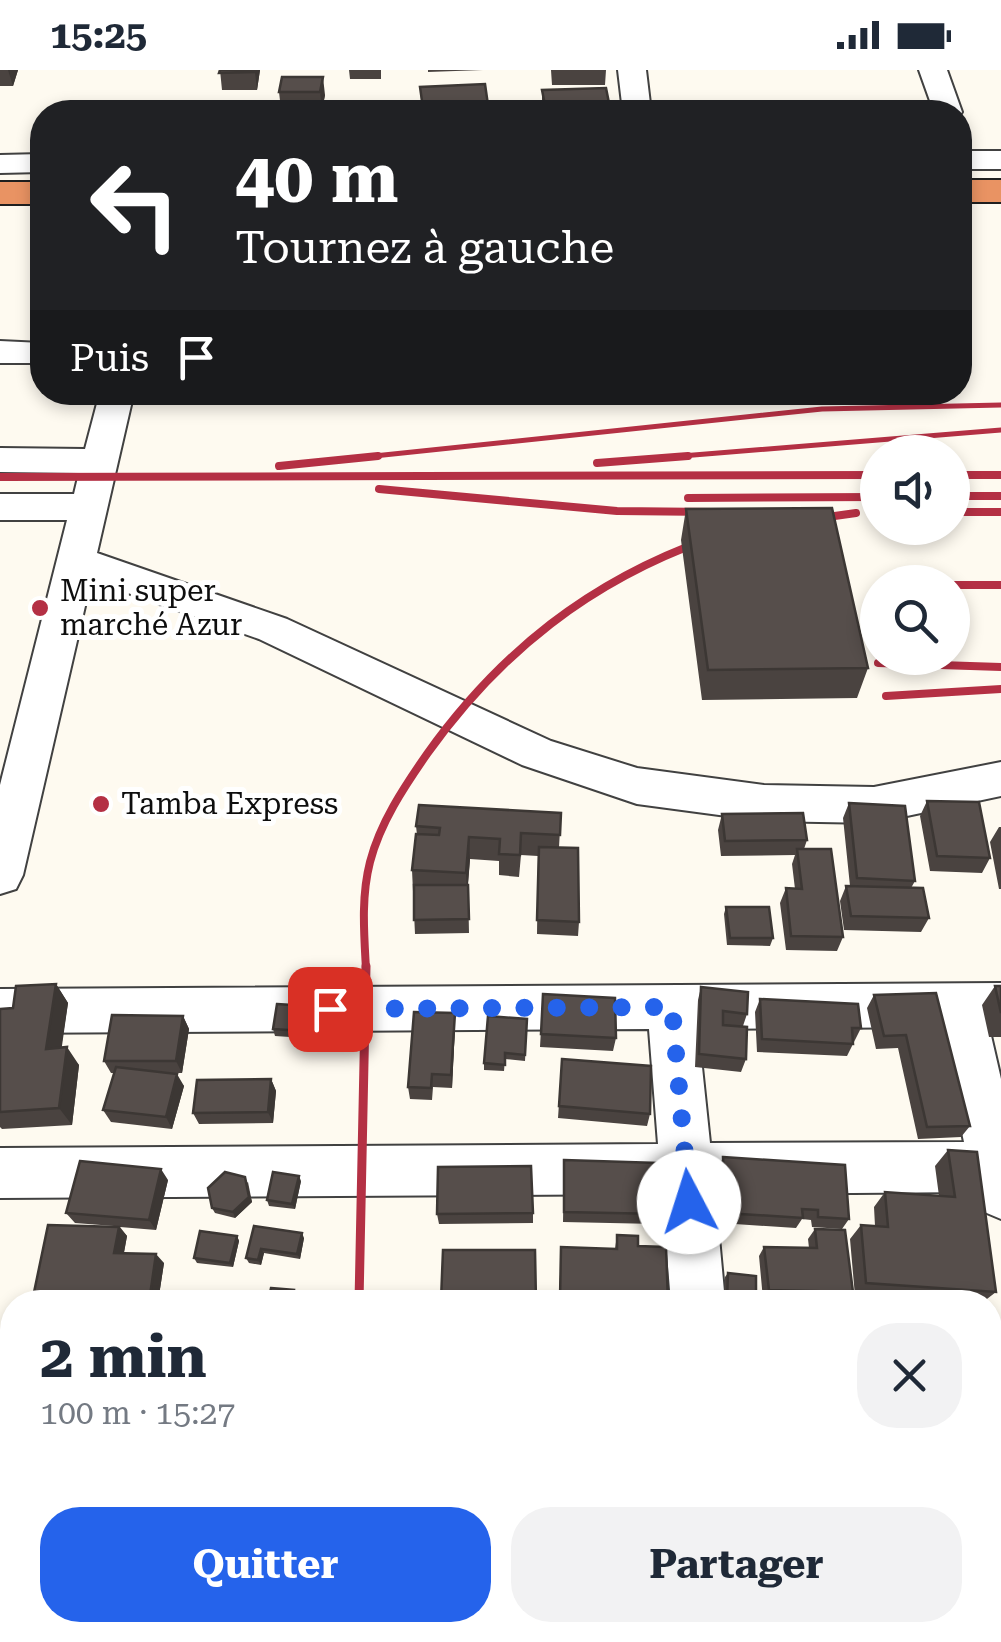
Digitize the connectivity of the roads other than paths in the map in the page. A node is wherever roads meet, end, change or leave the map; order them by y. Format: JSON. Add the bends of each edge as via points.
{"nodes":[{"id":1,"x":632,"y":70,"type":"edge"},
{"id":2,"x":933,"y":70,"type":"edge"},
{"id":3,"x":636,"y":100,"type":"edge"},
{"id":4,"x":944,"y":100,"type":"edge"},
{"id":5,"x":1001,"y":160,"type":"edge"},
{"id":6,"x":972,"y":163,"type":"edge"},
{"id":7,"x":0,"y":164,"type":"edge"},
{"id":8,"x":30,"y":164,"type":"edge"},
{"id":9,"x":972,"y":171,"type":"edge"},
{"id":10,"x":1001,"y":192,"type":"edge"},
{"id":11,"x":0,"y":193,"type":"edge"},
{"id":12,"x":30,"y":193,"type":"edge"},
{"id":13,"x":0,"y":352,"type":"edge"},
{"id":14,"x":30,"y":352,"type":"edge"},
{"id":15,"x":114,"y":405,"type":"edge"},
{"id":16,"x":0,"y":460,"type":"edge"},
{"id":17,"x":101,"y":461,"type":"junction"},
{"id":18,"x":0,"y":507,"type":"edge"},
{"id":19,"x":89,"y":507,"type":"junction"},
{"id":20,"x":76,"y":560,"type":"junction"},
{"id":21,"x":20,"y":714,"type":"edge"},
{"id":22,"x":1001,"y":780,"type":"edge"},
{"id":23,"x":0,"y":873,"type":"edge"},
{"id":24,"x":980,"y":1006,"type":"edge"},
{"id":25,"x":672,"y":1007,"type":"junction"},
{"id":26,"x":0,"y":1011,"type":"edge"},
{"id":27,"x":686,"y":1169,"type":"junction"},
{"id":28,"x":0,"y":1174,"type":"edge"},
{"id":29,"x":999,"y":1176,"type":"edge"},
{"id":30,"x":697,"y":1290,"type":"edge"}],
"edges":[{"from":1,"to":3,"type":"street"},
{"from":2,"to":4,"type":"street"},
{"from":5,"to":6,"type":"street"},
{"from":7,"to":8,"type":"street"},
{"from":9,"to":10,"type":"highway"},
{"from":11,"to":12,"type":"highway"},
{"from":13,"to":14,"type":"street"},
{"from":15,"to":17,"type":"street"},
{"from":16,"to":17,"type":"street"},
{"from":17,"to":19,"type":"street"},
{"from":18,"to":19,"type":"street"},
{"from":19,"to":20,"type":"street"},
{"from":20,"to":21,"type":"street"},
{"from":20,"to":22,"type":"street","via":[[273,629],[537,752],[638,786],[764,803],[874,806]]},
{"from":21,"to":23,"type":"street"},
{"from":24,"to":25,"type":"street"},
{"from":24,"to":29,"type":"street"},
{"from":25,"to":26,"type":"street"},
{"from":25,"to":27,"type":"street"},
{"from":27,"to":28,"type":"street"},
{"from":27,"to":29,"type":"street"},
{"from":27,"to":30,"type":"street"}]}
